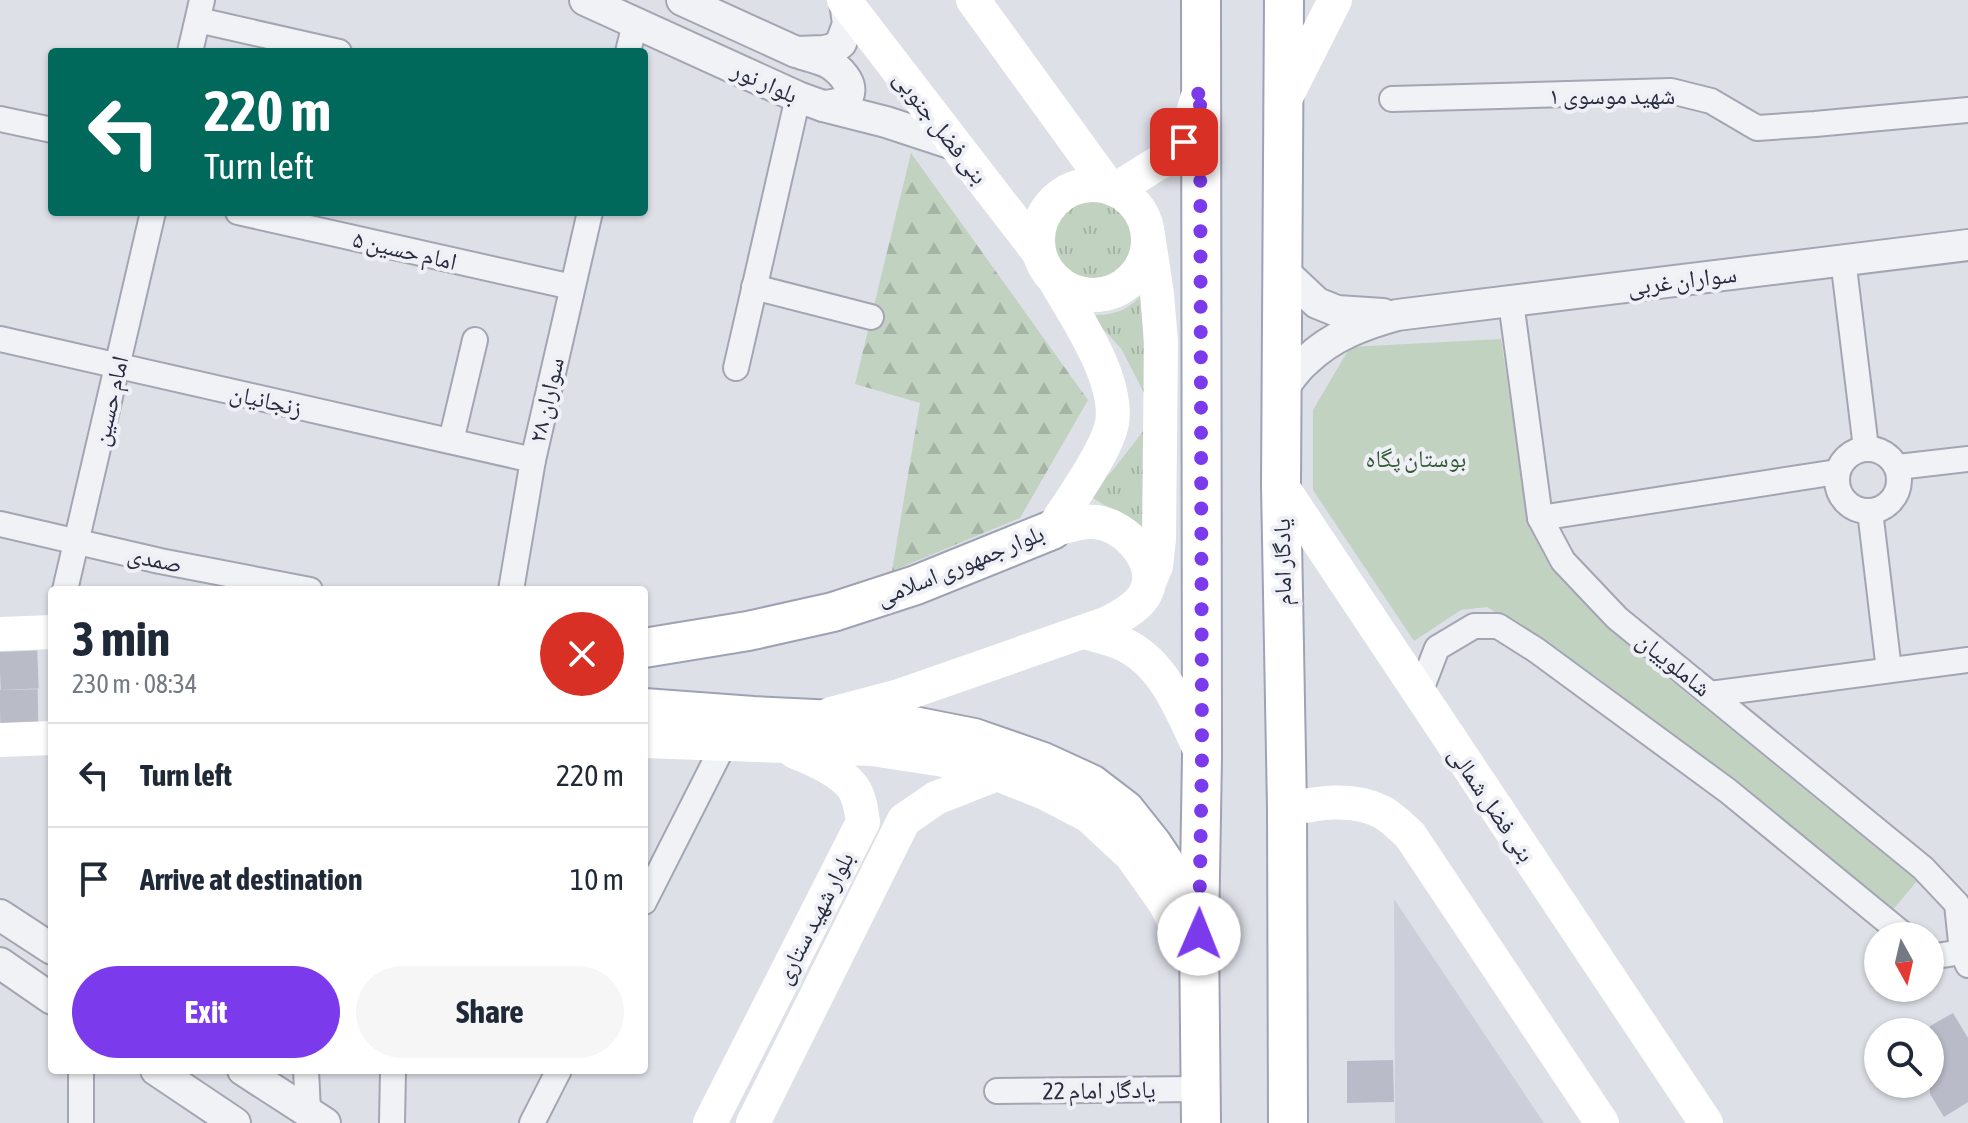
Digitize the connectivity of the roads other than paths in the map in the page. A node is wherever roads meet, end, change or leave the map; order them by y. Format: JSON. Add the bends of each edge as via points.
{"nodes":[{"id":1,"x":585,"y":0,"type":"edge"},
{"id":2,"x":682,"y":0,"type":"edge"},
{"id":3,"x":973,"y":0,"type":"edge"},
{"id":4,"x":1201,"y":0,"type":"edge"},
{"id":5,"x":1284,"y":0,"type":"edge"},
{"id":6,"x":1335,"y":0,"type":"edge"},
{"id":7,"x":844,"y":1,"type":"edge"},
{"id":8,"x":200,"y":10,"type":"edge"},
{"id":9,"x":632,"y":38,"type":"edge"},
{"id":10,"x":191,"y":48,"type":"edge"},
{"id":11,"x":326,"y":48,"type":"edge"},
{"id":12,"x":796,"y":52,"type":"junction"},
{"id":13,"x":1200,"y":87,"type":"junction"},
{"id":14,"x":1392,"y":99,"type":"dead end"},
{"id":15,"x":810,"y":102,"type":"junction"},
{"id":16,"x":1283,"y":103,"type":"junction"},
{"id":17,"x":1968,"y":110,"type":"edge"},
{"id":18,"x":0,"y":119,"type":"edge"},
{"id":19,"x":48,"y":129,"type":"edge"},
{"id":20,"x":953,"y":144,"type":"junction"},
{"id":21,"x":1111,"y":188,"type":"junction"},
{"id":22,"x":152,"y":216,"type":"edge"},
{"id":23,"x":256,"y":216,"type":"edge"},
{"id":24,"x":589,"y":216,"type":"edge"},
{"id":25,"x":1148,"y":235,"type":"junction"},
{"id":26,"x":1968,"y":245,"type":"edge"},
{"id":27,"x":1039,"y":253,"type":"junction"},
{"id":28,"x":1843,"y":259,"type":"junction"},
{"id":29,"x":1283,"y":271,"type":"junction"},
{"id":30,"x":1056,"y":282,"type":"junction"},
{"id":31,"x":572,"y":287,"type":"junction"},
{"id":32,"x":754,"y":287,"type":"junction"},
{"id":33,"x":1511,"y":302,"type":"junction"},
{"id":34,"x":1397,"y":315,"type":"junction"},
{"id":35,"x":871,"y":317,"type":"dead end"},
{"id":36,"x":0,"y":339,"type":"edge"},
{"id":37,"x":475,"y":340,"type":"dead end"},
{"id":38,"x":118,"y":366,"type":"junction"},
{"id":39,"x":736,"y":368,"type":"dead end"},
{"id":40,"x":1282,"y":389,"type":"junction"},
{"id":41,"x":451,"y":441,"type":"junction"},
{"id":42,"x":1866,"y":448,"type":"junction"},
{"id":43,"x":1968,"y":459,"type":"edge"},
{"id":44,"x":533,"y":460,"type":"junction"},
{"id":45,"x":1898,"y":467,"type":"junction"},
{"id":46,"x":1837,"y":472,"type":"junction"},
{"id":47,"x":1281,"y":485,"type":"junction"},
{"id":48,"x":1870,"y":511,"type":"junction"},
{"id":49,"x":1540,"y":518,"type":"junction"},
{"id":50,"x":0,"y":524,"type":"edge"},
{"id":51,"x":1052,"y":530,"type":"junction"},
{"id":52,"x":77,"y":541,"type":"junction"},
{"id":53,"x":1148,"y":584,"type":"junction"},
{"id":54,"x":66,"y":586,"type":"edge"},
{"id":55,"x":289,"y":586,"type":"edge"},
{"id":56,"x":512,"y":586,"type":"edge"},
{"id":57,"x":1096,"y":627,"type":"junction"},
{"id":58,"x":48,"y":632,"type":"edge"},
{"id":59,"x":0,"y":634,"type":"edge"},
{"id":60,"x":648,"y":647,"type":"edge"},
{"id":61,"x":1968,"y":660,"type":"edge"},
{"id":62,"x":1889,"y":670,"type":"junction"},
{"id":63,"x":1710,"y":694,"type":"junction"},
{"id":64,"x":1419,"y":695,"type":"junction"},
{"id":65,"x":648,"y":708,"type":"edge"},
{"id":66,"x":815,"y":719,"type":"junction"},
{"id":67,"x":48,"y":738,"type":"edge"},
{"id":68,"x":0,"y":740,"type":"edge"},
{"id":69,"x":648,"y":741,"type":"edge"},
{"id":70,"x":724,"y":744,"type":"junction"},
{"id":71,"x":780,"y":746,"type":"junction"},
{"id":72,"x":1202,"y":756,"type":"junction"},
{"id":73,"x":997,"y":774,"type":"junction"},
{"id":74,"x":1287,"y":809,"type":"junction"},
{"id":75,"x":904,"y":820,"type":"junction"},
{"id":76,"x":863,"y":822,"type":"junction"},
{"id":77,"x":648,"y":894,"type":"edge"},
{"id":78,"x":0,"y":915,"type":"edge"},
{"id":79,"x":1888,"y":922,"type":"edge"},
{"id":80,"x":48,"y":946,"type":"edge"},
{"id":81,"x":1200,"y":952,"type":"junction"},
{"id":82,"x":1944,"y":957,"type":"edge"},
{"id":83,"x":1965,"y":958,"type":"edge"},
{"id":84,"x":0,"y":963,"type":"edge"},
{"id":85,"x":48,"y":996,"type":"edge"},
{"id":86,"x":81,"y":1074,"type":"edge"},
{"id":87,"x":162,"y":1074,"type":"edge"},
{"id":88,"x":249,"y":1074,"type":"edge"},
{"id":89,"x":307,"y":1074,"type":"edge"},
{"id":90,"x":393,"y":1074,"type":"edge"},
{"id":91,"x":557,"y":1074,"type":"edge"},
{"id":92,"x":997,"y":1091,"type":"dead end"},
{"id":93,"x":1200,"y":1106,"type":"edge"},
{"id":94,"x":316,"y":1117,"type":"edge"},
{"id":95,"x":1287,"y":1122,"type":"edge"},
{"id":96,"x":81,"y":1123,"type":"edge"},
{"id":97,"x":235,"y":1123,"type":"edge"},
{"id":98,"x":392,"y":1123,"type":"edge"},
{"id":99,"x":532,"y":1123,"type":"edge"},
{"id":100,"x":710,"y":1123,"type":"edge"},
{"id":101,"x":753,"y":1123,"type":"edge"},
{"id":102,"x":1602,"y":1123,"type":"edge"},
{"id":103,"x":1706,"y":1123,"type":"edge"}],
"edges":[{"from":1,"to":9,"type":"street","name":"بلوار نور"},
{"from":2,"to":12,"type":"street","name":"بلوار نور"},
{"from":3,"to":21,"type":"main road"},
{"from":4,"to":13,"type":"main road"},
{"from":5,"to":16,"type":"main road","name":"یادگار امام"},
{"from":6,"to":16,"type":"main road"},
{"from":7,"to":12,"type":"street","name":"بلوار نور","via":[[848,24],[841,43],[824,51]]},
{"from":7,"to":20,"type":"main road","name":"بنی فضل جنوبی"},
{"from":8,"to":10,"type":"street"},
{"from":8,"to":11,"type":"street"},
{"from":9,"to":15,"type":"street","name":"بلوار نور"},
{"from":12,"to":15,"type":"street","via":[[827,62],[848,83],[846,99],[839,104]]},
{"from":13,"to":21,"type":"main road","via":[[1184,142],[1171,155]]},
{"from":13,"to":72,"type":"main road"},
{"from":14,"to":17,"type":"street","name":"شهید موسوی ۱","via":[[1671,91],[1711,101],[1757,128]]},
{"from":15,"to":20,"type":"street","name":"بلوار نور"},
{"from":15,"to":32,"type":"street"},
{"from":16,"to":29,"type":"main road","name":"یادگار امام"},
{"from":18,"to":19,"type":"street"},
{"from":20,"to":27,"type":"main road","name":"بنی فضل جنوبی"},
{"from":21,"to":25,"type":"main road","via":[[1136,204]]},
{"from":21,"to":27,"type":"main road","via":[[1089,185],[1054,200],[1043,216]]},
{"from":22,"to":38,"type":"street","name":"امام حسین"},
{"from":23,"to":31,"type":"street","name":"امام حسین ۵"},
{"from":24,"to":31,"type":"street","name":"سواران ۲۸"},
{"from":25,"to":30,"type":"main road","via":[[1147,254],[1126,284],[1091,295]]},
{"from":25,"to":53,"type":"main road","via":[[1161,342],[1159,539]]},
{"from":26,"to":28,"type":"street","name":"سواران غربی"},
{"from":27,"to":30,"type":"main road"},
{"from":28,"to":33,"type":"street","name":"سواران غربی"},
{"from":28,"to":42,"type":"street"},
{"from":29,"to":34,"type":"street","via":[[1317,303],[1337,311]]},
{"from":29,"to":40,"type":"main road","name":"یادگار امام"},
{"from":30,"to":51,"type":"main road","name":"بلوار جمهوری اسلامی","via":[[1102,365],[1112,421],[1098,456]]},
{"from":31,"to":44,"type":"street","name":"سواران ۲۸"},
{"from":32,"to":35,"type":"street"},
{"from":32,"to":39,"type":"street"},
{"from":33,"to":34,"type":"street","name":"سواران غربی"},
{"from":33,"to":49,"type":"street","name":"شاملوییان"},
{"from":34,"to":40,"type":"street","via":[[1336,338],[1307,359]]},
{"from":36,"to":38,"type":"street","name":"زنجانیان"},
{"from":37,"to":41,"type":"street"},
{"from":38,"to":41,"type":"street","name":"زنجانیان"},
{"from":38,"to":52,"type":"street","name":"امام حسین"},
{"from":40,"to":47,"type":"main road","name":"یادگار امام"},
{"from":41,"to":44,"type":"street","name":"زنجانیان"},
{"from":42,"to":45,"type":"street","via":[[1885,452]]},
{"from":42,"to":46,"type":"street","via":[[1847,455]]},
{"from":43,"to":45,"type":"street"},
{"from":44,"to":56,"type":"street","name":"سواران ۲۸"},
{"from":45,"to":48,"type":"street","via":[[1899,487],[1889,504]]},
{"from":46,"to":48,"type":"street","via":[[1838,492],[1851,507]]},
{"from":46,"to":49,"type":"street"},
{"from":47,"to":64,"type":"main road","name":"بنی فضل شمالی"},
{"from":47,"to":74,"type":"main road","name":"یادگار امام"},
{"from":48,"to":62,"type":"street"},
{"from":49,"to":63,"type":"street","name":"شاملوییان","via":[[1563,561],[1617,618]]},
{"from":50,"to":52,"type":"street","name":"صمدی"},
{"from":51,"to":53,"type":"main road","via":[[1091,521],[1126,535],[1142,555]]},
{"from":51,"to":60,"type":"main road","name":"بلوار جمهوری اسلامی","via":[[833,612]]},
{"from":52,"to":54,"type":"street","name":"امام حسین"},
{"from":52,"to":55,"type":"street","name":"صمدی"},
{"from":53,"to":57,"type":"main road","via":[[1135,605]]},
{"from":57,"to":66,"type":"main road","via":[[896,697]]},
{"from":57,"to":72,"type":"main road","via":[[1152,663],[1175,697]]},
{"from":58,"to":59,"type":"main road"},
{"from":61,"to":62,"type":"street"},
{"from":62,"to":63,"type":"street"},
{"from":63,"to":83,"type":"street","name":"شاملوییان","via":[[1923,868],[1957,904]]},
{"from":64,"to":79,"type":"street","via":[[1437,648],[1474,626],[1498,626],[1728,791]]},
{"from":64,"to":103,"type":"main road","name":"بنی فضل شمالی"},
{"from":65,"to":66,"type":"main road"},
{"from":66,"to":81,"type":"main road","via":[[898,723],[974,738],[1091,784],[1125,810],[1174,877]]},
{"from":67,"to":68,"type":"main road"},
{"from":69,"to":70,"type":"main road"},
{"from":70,"to":71,"type":"main road"},
{"from":70,"to":77,"type":"street"},
{"from":71,"to":73,"type":"main road","via":[[872,749]]},
{"from":71,"to":76,"type":"main road","name":"بلوار شهید ستاری","via":[[821,762],[852,785]]},
{"from":72,"to":81,"type":"main road"},
{"from":73,"to":75,"type":"main road","name":"بلوار شهید ستاری","via":[[936,798]]},
{"from":73,"to":81,"type":"main road","via":[[1089,816],[1131,855]]},
{"from":74,"to":95,"type":"main road","name":"یادگار امام"},
{"from":74,"to":102,"type":"main road","via":[[1354,803],[1382,811],[1410,835]]},
{"from":75,"to":76,"type":"main road","via":[[893,799],[880,799]]},
{"from":75,"to":101,"type":"main road","name":"بلوار شهید ستاری"},
{"from":76,"to":100,"type":"main road","name":"بلوار شهید ستاری"},
{"from":78,"to":80,"type":"street"},
{"from":81,"to":93,"type":"main road"},
{"from":82,"to":83,"type":"street","name":"شاملوییان"},
{"from":84,"to":85,"type":"street"},
{"from":86,"to":96,"type":"street"},
{"from":87,"to":97,"type":"street"},
{"from":88,"to":94,"type":"street"},
{"from":89,"to":94,"type":"street"},
{"from":90,"to":98,"type":"street"},
{"from":91,"to":99,"type":"street"},
{"from":92,"to":93,"type":"street","name":"یادگار امام 22"}]}
